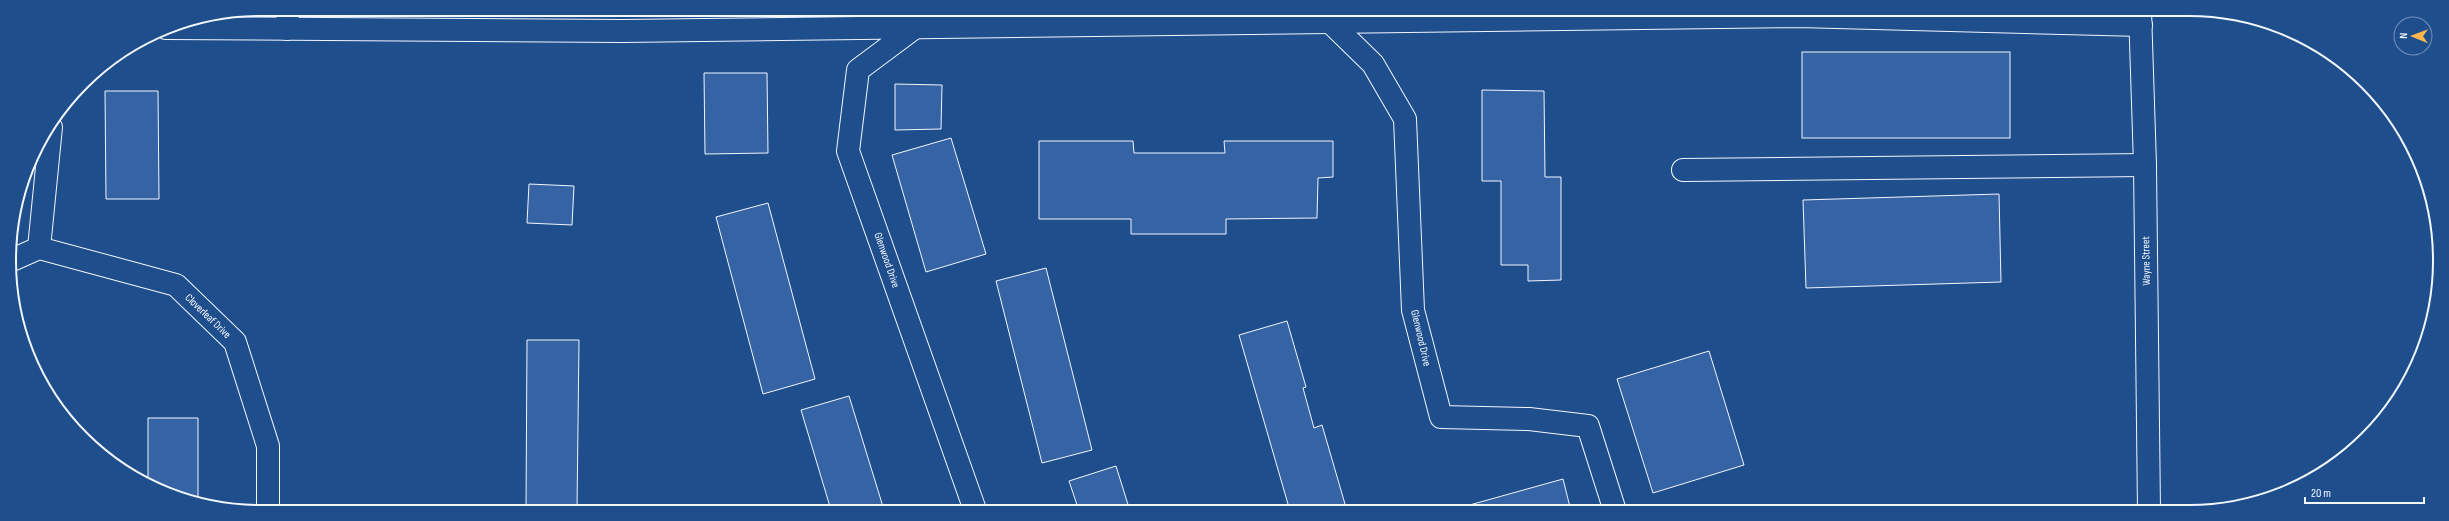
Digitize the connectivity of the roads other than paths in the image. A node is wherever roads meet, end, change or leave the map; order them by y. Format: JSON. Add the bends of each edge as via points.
{"nodes":[{"id":1,"x":2141,"y":18,"type":"edge"},
{"id":2,"x":288,"y":19,"type":"edge"},
{"id":3,"x":1332,"y":23,"type":"junction"},
{"id":4,"x":190,"y":26,"type":"edge"},
{"id":5,"x":913,"y":29,"type":"junction"},
{"id":6,"x":50,"y":136,"type":"edge"},
{"id":7,"x":2145,"y":165,"type":"junction"},
{"id":8,"x":1683,"y":170,"type":"dead end"},
{"id":9,"x":39,"y":248,"type":"junction"},
{"id":10,"x":16,"y":258,"type":"edge"},
{"id":11,"x":268,"y":505,"type":"edge"},
{"id":12,"x":973,"y":505,"type":"edge"},
{"id":13,"x":1613,"y":505,"type":"edge"},
{"id":14,"x":2149,"y":505,"type":"edge"}],
"edges":[{"from":1,"to":3,"type":"street","via":[[1799,16]]},
{"from":1,"to":7,"type":"street","name":"Wayne Street"},
{"from":2,"to":4,"type":"street"},
{"from":2,"to":5,"type":"street","via":[[630,31]]},
{"from":3,"to":5,"type":"street"},
{"from":3,"to":13,"type":"street","name":"Glenwood Drive","via":[[1373,64],[1405,119],[1413,310],[1440,417],[1529,419],[1588,426]]},
{"from":5,"to":12,"type":"street","name":"Glenwood Drive","via":[[858,70],[848,151]]},
{"from":6,"to":9,"type":"street"},
{"from":7,"to":8,"type":"street"},
{"from":7,"to":14,"type":"street","name":"Wayne Street"},
{"from":9,"to":10,"type":"street"},
{"from":9,"to":11,"type":"street","name":"Cloverleaf Drive","via":[[176,284],[235,342],[268,446]]}]}
